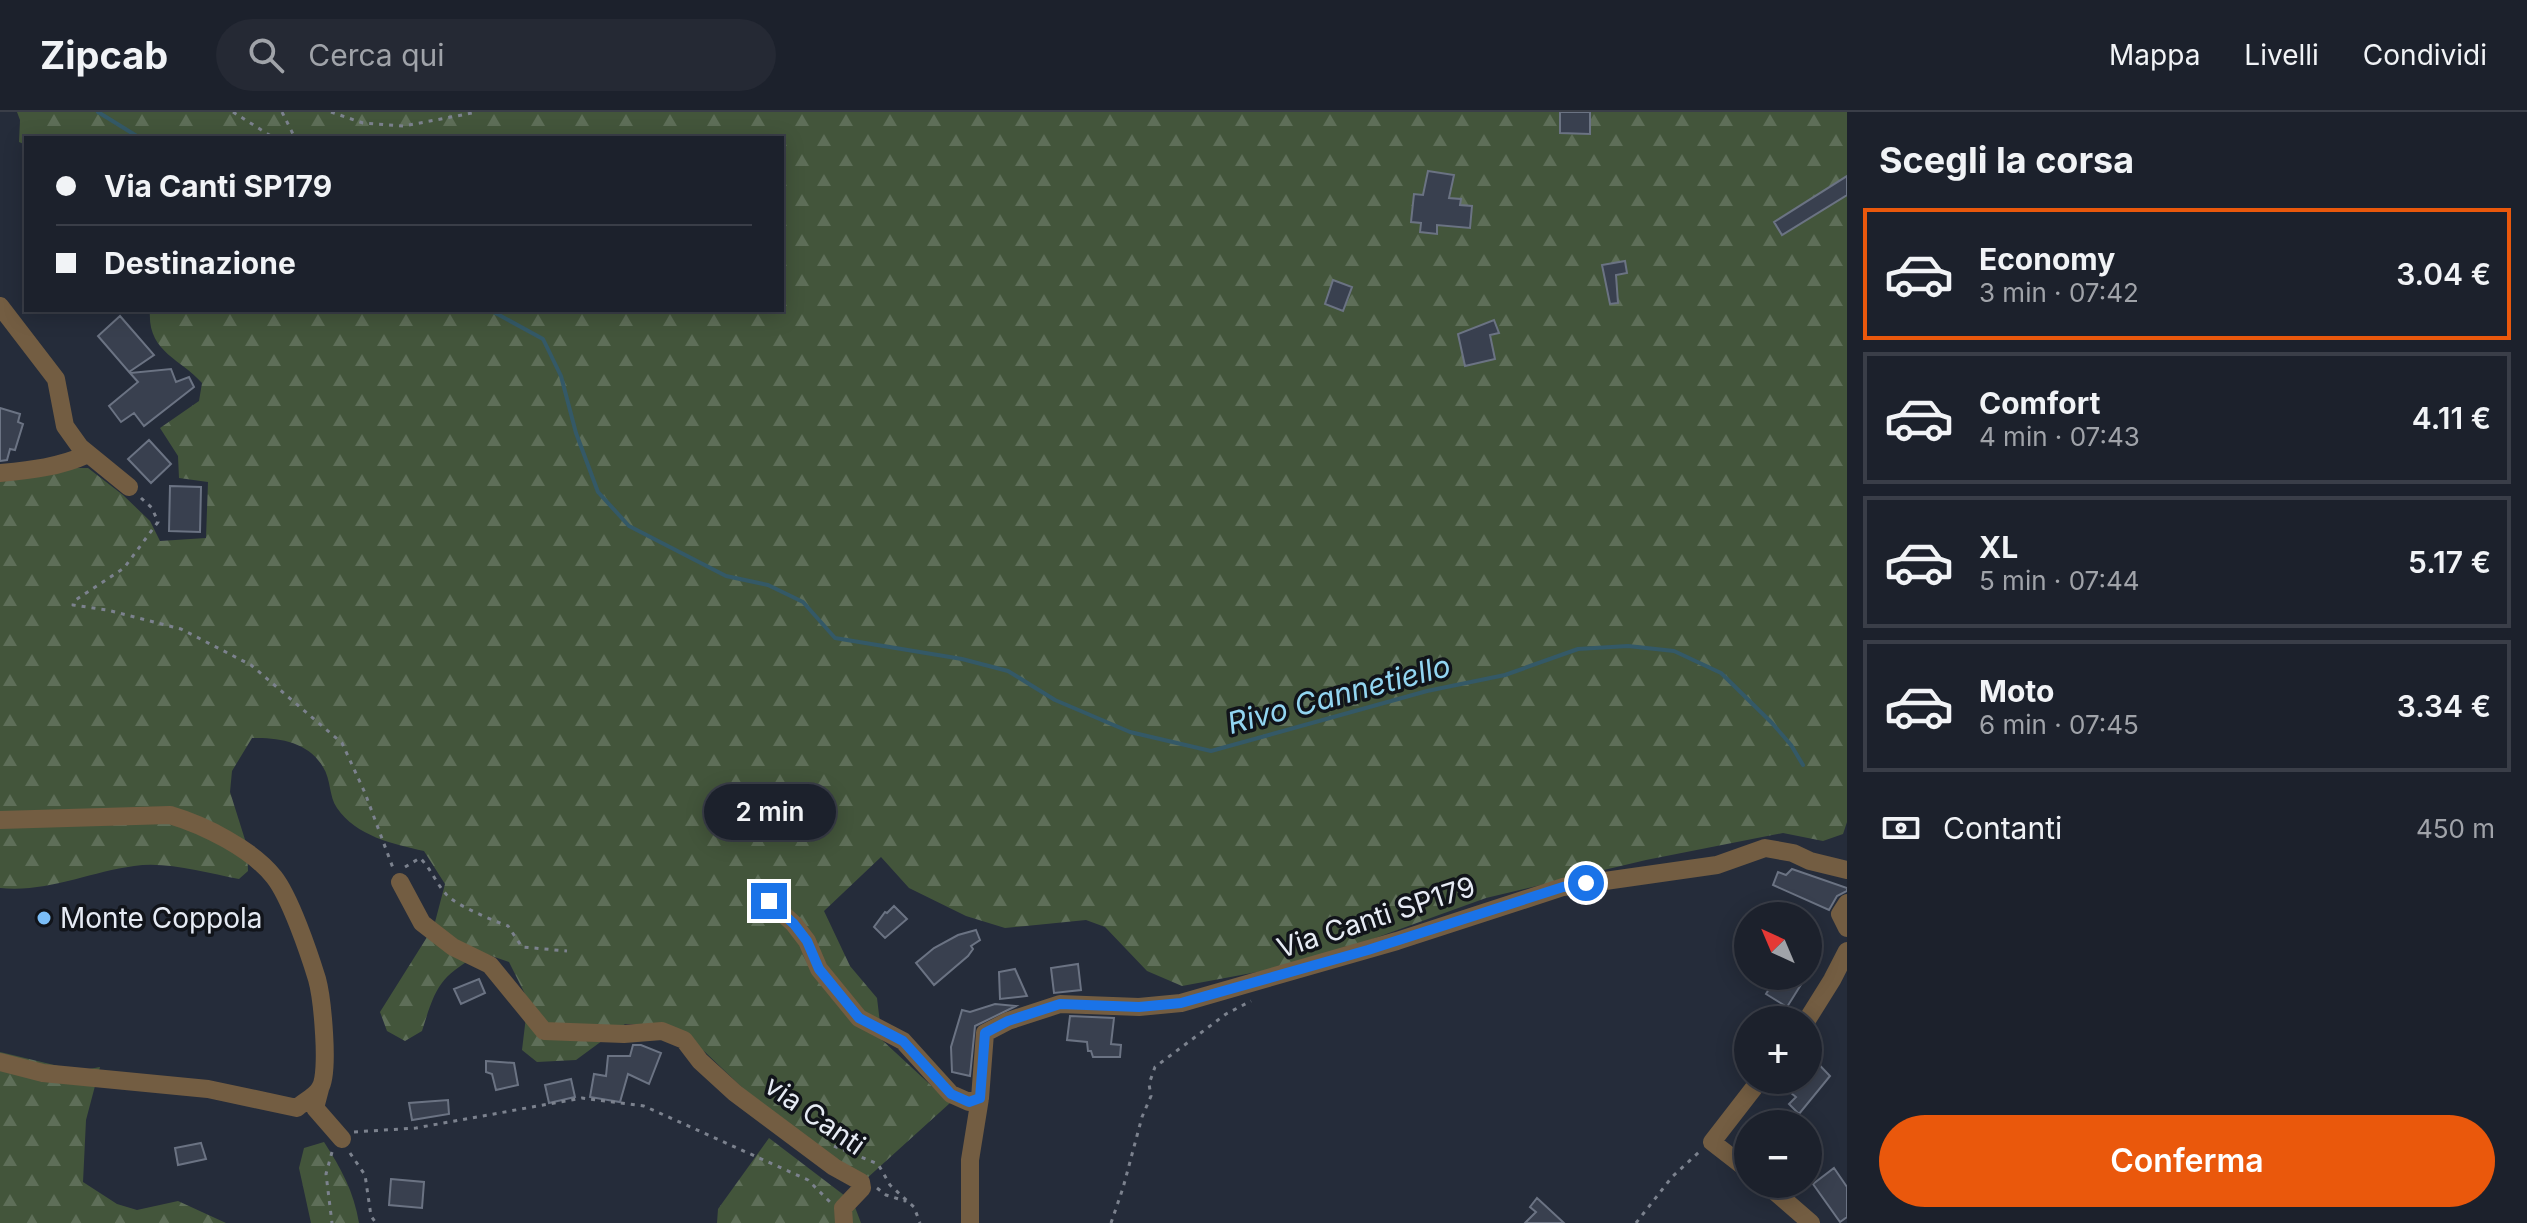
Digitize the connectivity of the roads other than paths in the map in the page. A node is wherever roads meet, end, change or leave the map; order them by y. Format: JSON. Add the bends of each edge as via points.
{"nodes":[{"id":1,"x":0,"y":306,"type":"edge"},
{"id":2,"x":88,"y":454,"type":"junction"},
{"id":3,"x":0,"y":473,"type":"edge"},
{"id":4,"x":129,"y":487,"type":"road end"},
{"id":5,"x":0,"y":820,"type":"edge"},
{"id":6,"x":1847,"y":870,"type":"edge"},
{"id":7,"x":400,"y":882,"type":"road end"},
{"id":8,"x":769,"y":901,"type":"dead end"},
{"id":9,"x":1847,"y":903,"type":"edge"},
{"id":10,"x":1847,"y":928,"type":"edge"},
{"id":11,"x":1847,"y":951,"type":"edge"},
{"id":12,"x":1816,"y":1006,"type":"edge"},
{"id":13,"x":0,"y":1062,"type":"edge"},
{"id":14,"x":320,"y":1089,"type":"junction"},
{"id":15,"x":1749,"y":1094,"type":"edge"},
{"id":16,"x":980,"y":1098,"type":"junction"},
{"id":17,"x":1737,"y":1110,"type":"edge"},
{"id":18,"x":1734,"y":1114,"type":"edge"},
{"id":19,"x":342,"y":1139,"type":"road end"},
{"id":20,"x":1734,"y":1159,"type":"edge"},
{"id":21,"x":1782,"y":1198,"type":"edge"},
{"id":22,"x":843,"y":1216,"type":"edge"},
{"id":23,"x":970,"y":1223,"type":"edge"},
{"id":24,"x":1811,"y":1223,"type":"edge"}],
"edges":[{"from":1,"to":2,"type":"street","via":[[56,379],[65,426]]},
{"from":2,"to":3,"type":"street","via":[[34,470]]},
{"from":2,"to":4,"type":"street"},
{"from":5,"to":14,"type":"street","via":[[170,815],[194,822],[257,860],[276,879],[289,905],[317,981],[325,1071]]},
{"from":6,"to":16,"type":"street","name":"Via Canti SP179","via":[[1765,848],[1717,865],[1578,884],[1181,1003],[1060,1004],[985,1033]]},
{"from":7,"to":22,"type":"street","name":"via Canti","via":[[422,923],[453,947],[490,965],[544,1031],[662,1031],[684,1040],[735,1093],[861,1182]]},
{"from":8,"to":16,"type":"street","via":[[801,933],[819,969],[859,1018],[903,1041],[951,1094],[969,1102]]},
{"from":9,"to":10,"type":"street","via":[[1840,914]]},
{"from":11,"to":12,"type":"street"},
{"from":13,"to":14,"type":"street","via":[[43,1073],[208,1089],[297,1108]]},
{"from":14,"to":19,"type":"street","via":[[315,1108]]},
{"from":15,"to":17,"type":"street"},
{"from":16,"to":23,"type":"street","via":[[970,1160]]},
{"from":18,"to":20,"type":"street","via":[[1712,1142]]},
{"from":21,"to":24,"type":"street"}]}
